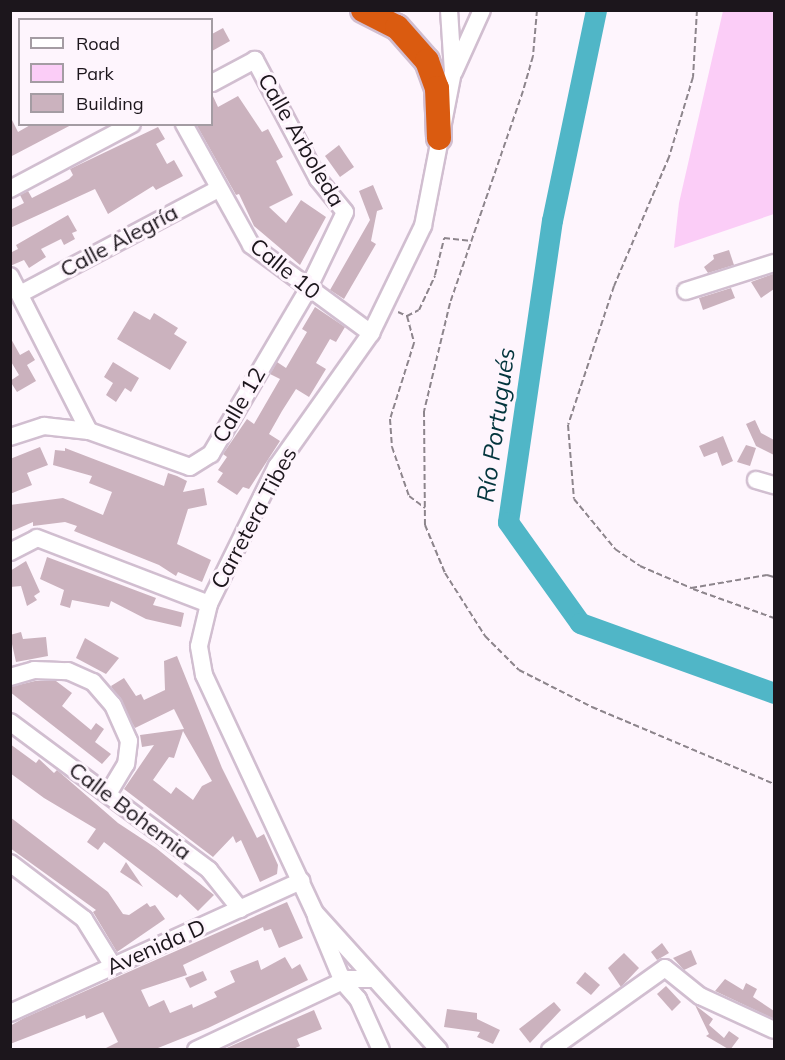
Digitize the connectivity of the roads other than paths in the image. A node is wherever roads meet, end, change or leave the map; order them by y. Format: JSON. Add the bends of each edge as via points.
{"nodes":[{"id":1,"x":363,"y":10,"type":"edge"},
{"id":2,"x":449,"y":10,"type":"edge"},
{"id":3,"x":482,"y":10,"type":"edge"},
{"id":4,"x":453,"y":72,"type":"junction"},
{"id":5,"x":213,"y":82,"type":"edge"},
{"id":6,"x":128,"y":126,"type":"edge"},
{"id":7,"x":185,"y":126,"type":"edge"},
{"id":8,"x":439,"y":138,"type":"junction"},
{"id":9,"x":10,"y":189,"type":"edge"},
{"id":10,"x":218,"y":189,"type":"junction"},
{"id":11,"x":336,"y":234,"type":"joint"},
{"id":12,"x":774,"y":263,"type":"edge"},
{"id":13,"x":10,"y":276,"type":"edge"},
{"id":14,"x":308,"y":290,"type":"junction"},
{"id":15,"x":686,"y":291,"type":"dead end"},
{"id":16,"x":20,"y":294,"type":"junction"},
{"id":17,"x":371,"y":333,"type":"junction"},
{"id":18,"x":89,"y":431,"type":"junction"},
{"id":19,"x":10,"y":437,"type":"edge"},
{"id":20,"x":756,"y":480,"type":"dead end"},
{"id":21,"x":774,"y":485,"type":"edge"},
{"id":22,"x":10,"y":552,"type":"edge"},
{"id":23,"x":209,"y":604,"type":"junction"},
{"id":24,"x":10,"y":677,"type":"edge"},
{"id":25,"x":10,"y":722,"type":"edge"},
{"id":26,"x":108,"y":794,"type":"junction"},
{"id":27,"x":10,"y":863,"type":"edge"},
{"id":28,"x":301,"y":881,"type":"junction"},
{"id":29,"x":240,"y":909,"type":"junction"},
{"id":30,"x":315,"y":913,"type":"junction"},
{"id":31,"x":113,"y":966,"type":"junction"},
{"id":32,"x":374,"y":979,"type":"junction"},
{"id":33,"x":342,"y":982,"type":"junction"},
{"id":34,"x":10,"y":1013,"type":"edge"},
{"id":35,"x":774,"y":1030,"type":"edge"},
{"id":36,"x":196,"y":1050,"type":"edge"},
{"id":37,"x":381,"y":1050,"type":"edge"},
{"id":38,"x":439,"y":1050,"type":"edge"},
{"id":39,"x":550,"y":1050,"type":"edge"}],
"edges":[{"from":1,"to":8,"type":"highway","via":[[398,27],[427,61],[437,88]]},
{"from":2,"to":4,"type":"street","name":"Carretera Tibes"},
{"from":3,"to":4,"type":"street"},
{"from":4,"to":8,"type":"street","name":"Carretera Tibes"},
{"from":5,"to":11,"type":"street","name":"Calle Arboleda","via":[[255,60],[318,179],[345,212]]},
{"from":6,"to":9,"type":"street"},
{"from":7,"to":10,"type":"street","name":"Calle 10"},
{"from":8,"to":17,"type":"street","name":"Carretera Tibes","via":[[423,226]]},
{"from":10,"to":14,"type":"street","name":"Calle 10","via":[[251,245]]},
{"from":10,"to":16,"type":"street","name":"Calle Alegría"},
{"from":11,"to":14,"type":"street","name":"Calle 12"},
{"from":12,"to":15,"type":"street"},
{"from":13,"to":16,"type":"street"},
{"from":14,"to":17,"type":"street","name":"Calle 10"},
{"from":14,"to":18,"type":"street","name":"Calle 12","via":[[211,453],[190,467]]},
{"from":16,"to":18,"type":"street"},
{"from":17,"to":23,"type":"street","name":"Carretera Tibes","via":[[277,466]]},
{"from":18,"to":19,"type":"street","name":"Calle 12","via":[[44,426]]},
{"from":20,"to":21,"type":"street"},
{"from":22,"to":23,"type":"street","via":[[37,538]]},
{"from":23,"to":28,"type":"street","name":"Carretera Tibes","via":[[199,646],[204,675]]},
{"from":24,"to":26,"type":"street","via":[[34,670],[68,671],[93,682],[114,705],[129,741],[126,764]]},
{"from":25,"to":26,"type":"street","name":"Calle Bohemia"},
{"from":26,"to":29,"type":"street","name":"Calle Bohemia","via":[[209,870]]},
{"from":27,"to":31,"type":"street","via":[[84,919]]},
{"from":28,"to":29,"type":"street","name":"Avenida D"},
{"from":28,"to":30,"type":"street","name":"Carretera Tibes"},
{"from":29,"to":31,"type":"street","name":"Avenida D"},
{"from":30,"to":32,"type":"street","name":"Carretera Tibes"},
{"from":30,"to":33,"type":"street","via":[[321,937]]},
{"from":31,"to":34,"type":"street","name":"Avenida D"},
{"from":32,"to":33,"type":"street"},
{"from":32,"to":38,"type":"street","name":"Carretera Tibes"},
{"from":33,"to":36,"type":"street"},
{"from":33,"to":37,"type":"street","via":[[358,999]]},
{"from":35,"to":39,"type":"street","via":[[700,996],[665,968]]}]}
